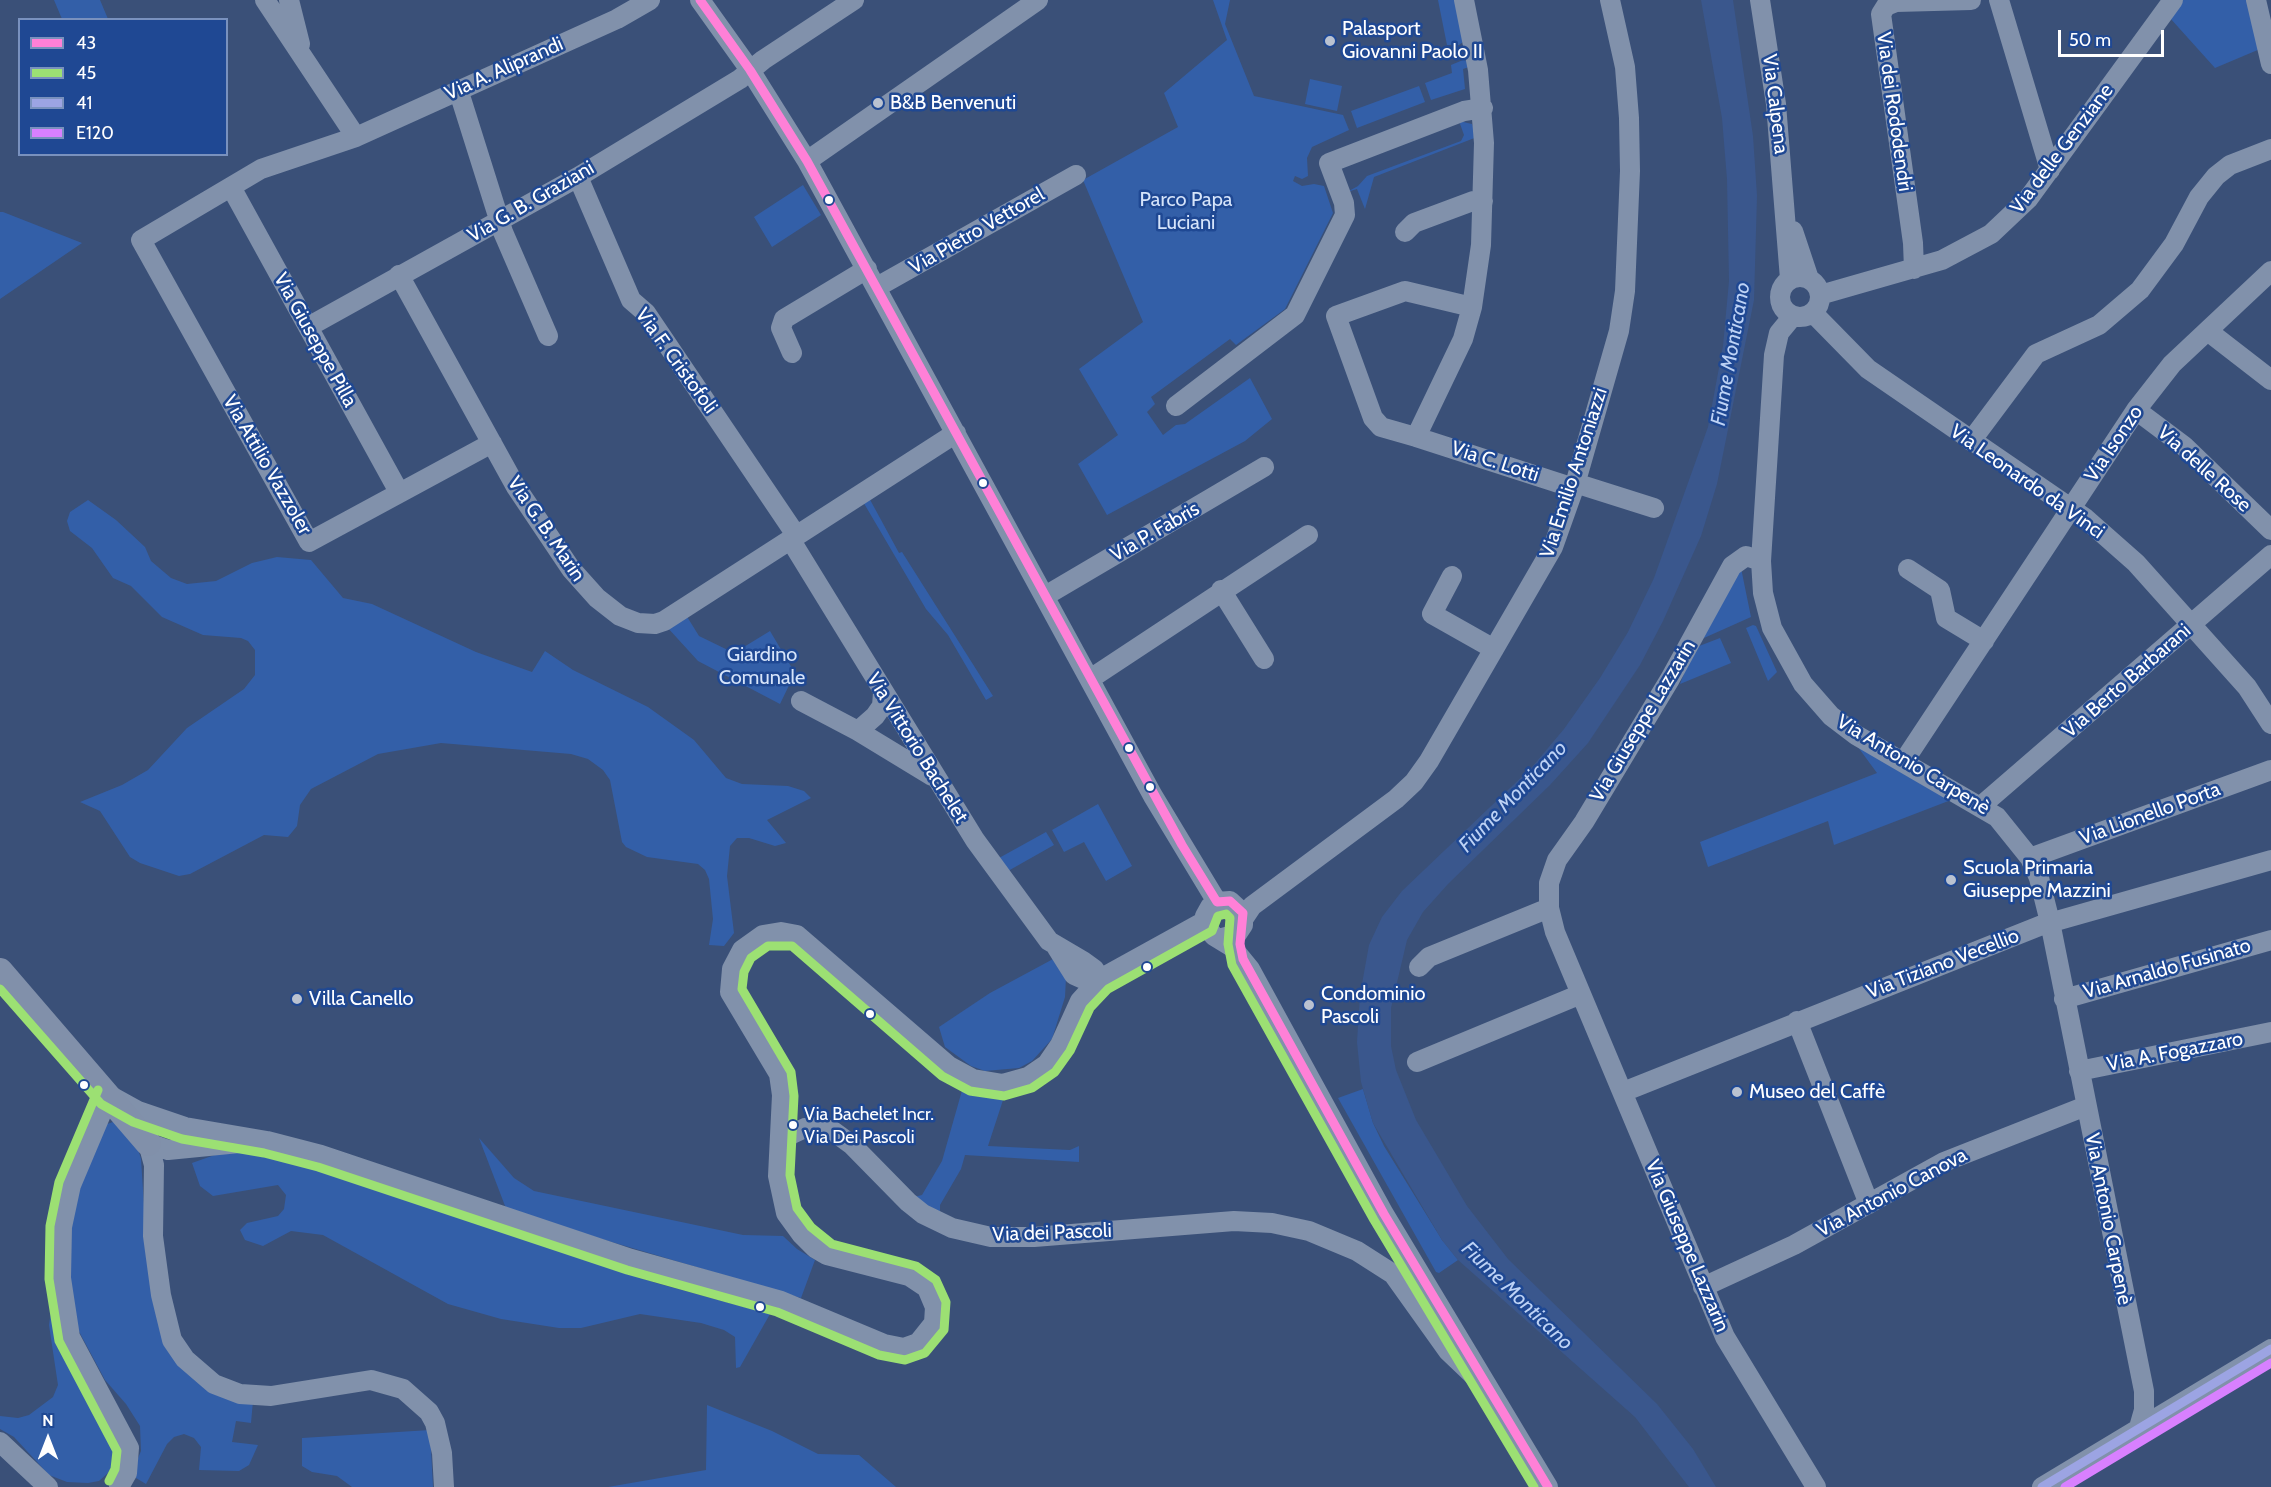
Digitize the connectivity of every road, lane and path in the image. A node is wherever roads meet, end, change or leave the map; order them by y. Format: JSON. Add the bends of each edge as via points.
{"nodes":[{"id":1,"x":265,"y":0,"type":"edge"},
{"id":2,"x":289,"y":0,"type":"edge"},
{"id":3,"x":650,"y":0,"type":"edge"},
{"id":4,"x":700,"y":0,"type":"edge"},
{"id":5,"x":854,"y":0,"type":"edge"},
{"id":6,"x":1038,"y":0,"type":"edge"},
{"id":7,"x":1464,"y":0,"type":"edge"},
{"id":8,"x":1610,"y":0,"type":"edge"},
{"id":9,"x":1760,"y":0,"type":"edge"},
{"id":10,"x":1971,"y":0,"type":"edge"},
{"id":11,"x":1999,"y":0,"type":"edge"},
{"id":12,"x":2173,"y":0,"type":"edge"},
{"id":13,"x":2256,"y":0,"type":"edge"},
{"id":14,"x":302,"y":55,"type":"junction"},
{"id":15,"x":2271,"y":64,"type":"edge"},
{"id":16,"x":750,"y":70,"type":"junction"},
{"id":17,"x":458,"y":89,"type":"junction"},
{"id":18,"x":1483,"y":108,"type":"junction"},
{"id":19,"x":356,"y":137,"type":"junction"},
{"id":20,"x":2271,"y":149,"type":"edge"},
{"id":21,"x":807,"y":161,"type":"junction"},
{"id":22,"x":2049,"y":170,"type":"junction"},
{"id":23,"x":1076,"y":175,"type":"dead end"},
{"id":24,"x":578,"y":177,"type":"junction"},
{"id":25,"x":231,"y":187,"type":"junction"},
{"id":26,"x":1483,"y":201,"type":"junction"},
{"id":27,"x":500,"y":221,"type":"junction"},
{"id":28,"x":1405,"y":232,"type":"dead end"},
{"id":29,"x":141,"y":240,"type":"joint"},
{"id":30,"x":867,"y":269,"type":"junction"},
{"id":31,"x":1914,"y":269,"type":"junction"},
{"id":32,"x":2271,"y":271,"type":"edge"},
{"id":33,"x":399,"y":275,"type":"junction"},
{"id":34,"x":877,"y":287,"type":"junction"},
{"id":35,"x":1808,"y":292,"type":"junction"},
{"id":36,"x":1472,"y":307,"type":"junction"},
{"id":37,"x":1793,"y":316,"type":"junction"},
{"id":38,"x":308,"y":327,"type":"junction"},
{"id":39,"x":2209,"y":332,"type":"junction"},
{"id":40,"x":548,"y":336,"type":"dead end"},
{"id":41,"x":792,"y":353,"type":"dead end"},
{"id":42,"x":2271,"y":380,"type":"edge"},
{"id":43,"x":1176,"y":406,"type":"dead end"},
{"id":44,"x":2136,"y":410,"type":"junction"},
{"id":45,"x":956,"y":433,"type":"junction"},
{"id":46,"x":1416,"y":437,"type":"junction"},
{"id":47,"x":1971,"y":441,"type":"junction"},
{"id":48,"x":492,"y":442,"type":"junction"},
{"id":49,"x":1264,"y":467,"type":"dead end"},
{"id":50,"x":1574,"y":485,"type":"junction"},
{"id":51,"x":399,"y":492,"type":"junction"},
{"id":52,"x":1654,"y":508,"type":"dead end"},
{"id":53,"x":2071,"y":508,"type":"junction"},
{"id":54,"x":2271,"y":530,"type":"edge"},
{"id":55,"x":1308,"y":535,"type":"dead end"},
{"id":56,"x":793,"y":537,"type":"junction"},
{"id":57,"x":2271,"y":555,"type":"edge"},
{"id":58,"x":1761,"y":561,"type":"junction"},
{"id":59,"x":1908,"y":569,"type":"dead end"},
{"id":60,"x":1452,"y":576,"type":"dead end"},
{"id":61,"x":1221,"y":590,"type":"junction"},
{"id":62,"x":1045,"y":596,"type":"junction"},
{"id":63,"x":2192,"y":625,"type":"junction"},
{"id":64,"x":1984,"y":641,"type":"junction"},
{"id":65,"x":1494,"y":649,"type":"junction"},
{"id":66,"x":1264,"y":659,"type":"dead end"},
{"id":67,"x":1090,"y":679,"type":"junction"},
{"id":68,"x":883,"y":693,"type":"junction"},
{"id":69,"x":801,"y":702,"type":"dead end"},
{"id":70,"x":2271,"y":724,"type":"edge"},
{"id":71,"x":858,"y":731,"type":"junction"},
{"id":72,"x":1904,"y":761,"type":"junction"},
{"id":73,"x":2271,"y":770,"type":"edge"},
{"id":74,"x":936,"y":780,"type":"junction"},
{"id":75,"x":1981,"y":806,"type":"junction"},
{"id":76,"x":2030,"y":858,"type":"junction"},
{"id":77,"x":2271,"y":860,"type":"edge"},
{"id":78,"x":1549,"y":908,"type":"junction"},
{"id":79,"x":1244,"y":916,"type":"junction"},
{"id":80,"x":1212,"y":919,"type":"junction"},
{"id":81,"x":2049,"y":922,"type":"junction"},
{"id":82,"x":2271,"y":940,"type":"edge"},
{"id":83,"x":1243,"y":958,"type":"junction"},
{"id":84,"x":1128,"y":964,"type":"junction"},
{"id":85,"x":1419,"y":967,"type":"dead end"},
{"id":86,"x":1079,"y":968,"type":"junction"},
{"id":87,"x":0,"y":971,"type":"edge"},
{"id":88,"x":1097,"y":981,"type":"junction"},
{"id":89,"x":1581,"y":994,"type":"junction"},
{"id":90,"x":2064,"y":999,"type":"junction"},
{"id":91,"x":1075,"y":1011,"type":"junction"},
{"id":92,"x":1797,"y":1021,"type":"junction"},
{"id":93,"x":2271,"y":1032,"type":"edge"},
{"id":94,"x":1417,"y":1062,"type":"dead end"},
{"id":95,"x":2079,"y":1071,"type":"junction"},
{"id":96,"x":1623,"y":1092,"type":"junction"},
{"id":97,"x":109,"y":1095,"type":"junction"},
{"id":98,"x":2086,"y":1106,"type":"junction"},
{"id":99,"x":185,"y":1127,"type":"junction"},
{"id":100,"x":267,"y":1141,"type":"junction"},
{"id":101,"x":148,"y":1143,"type":"junction"},
{"id":102,"x":780,"y":1147,"type":"junction"},
{"id":103,"x":189,"y":1149,"type":"junction"},
{"id":104,"x":154,"y":1184,"type":"junction"},
{"id":105,"x":1869,"y":1203,"type":"junction"},
{"id":106,"x":1703,"y":1287,"type":"junction"},
{"id":107,"x":2271,"y":1349,"type":"edge"},
{"id":108,"x":2144,"y":1390,"type":"junction"},
{"id":109,"x":1491,"y":1392,"type":"junction"},
{"id":110,"x":2176,"y":1408,"type":"junction"},
{"id":111,"x":2138,"y":1431,"type":"junction"},
{"id":112,"x":0,"y":1442,"type":"edge"},
{"id":113,"x":48,"y":1487,"type":"edge"},
{"id":114,"x":119,"y":1487,"type":"edge"},
{"id":115,"x":444,"y":1487,"type":"edge"},
{"id":116,"x":1548,"y":1487,"type":"edge"},
{"id":117,"x":1816,"y":1487,"type":"edge"},
{"id":118,"x":2042,"y":1487,"type":"edge"}],
"edges":[{"from":1,"to":14,"type":"street"},
{"from":2,"to":14,"type":"street"},
{"from":3,"to":17,"type":"street","name":"Via A. Aliprandi","via":[[617,19]]},
{"from":4,"to":16,"type":"street"},
{"from":5,"to":16,"type":"street","name":"Via G. B. Graziani"},
{"from":6,"to":21,"type":"street"},
{"from":7,"to":18,"type":"street"},
{"from":8,"to":50,"type":"street","name":"Via Emilio Antoniazzi","via":[[1625,67],[1629,118],[1625,291],[1619,331]]},
{"from":9,"to":35,"type":"street","name":"Via Calpena","via":[[1786,208]]},
{"from":10,"to":31,"type":"street","name":"Via dei Rododendri","via":[[1896,2],[1886,6],[1881,14]]},
{"from":11,"to":22,"type":"street"},
{"from":12,"to":22,"type":"street","name":"Via delle Genziane"},
{"from":13,"to":15,"type":"street"},
{"from":14,"to":19,"type":"street"},
{"from":16,"to":21,"type":"street"},
{"from":16,"to":24,"type":"street","name":"Via G. B. Graziani"},
{"from":17,"to":19,"type":"street","name":"Via A. Aliprandi"},
{"from":17,"to":27,"type":"street"},
{"from":18,"to":26,"type":"street"},
{"from":18,"to":43,"type":"street","via":[[1464,111],[1329,163],[1345,215],[1295,315]]},
{"from":19,"to":25,"type":"street","name":"Via A. Aliprandi","via":[[271,165]]},
{"from":20,"to":47,"type":"street","via":[[2230,165],[2216,176],[2140,290],[2105,321],[2036,354]]},
{"from":21,"to":30,"type":"street"},
{"from":22,"to":31,"type":"street","name":"Via delle Genziane","via":[[2028,199],[1990,234],[1966,249]]},
{"from":23,"to":34,"type":"street","name":"Via Pietro Vettorel"},
{"from":24,"to":27,"type":"street","name":"Via G. B. Graziani"},
{"from":24,"to":56,"type":"street","name":"Via F. Cristofoli","via":[[631,300],[646,313]]},
{"from":25,"to":29,"type":"street","name":"Via A. Aliprandi"},
{"from":25,"to":38,"type":"street","name":"Via Giuseppe Pilla"},
{"from":26,"to":28,"type":"street","via":[[1473,201],[1414,223]]},
{"from":26,"to":36,"type":"street"},
{"from":27,"to":33,"type":"street","name":"Via G. B. Graziani"},
{"from":27,"to":40,"type":"street"},
{"from":29,"to":51,"type":"street","name":"Via Attilio Vazzoler","via":[[309,542]]},
{"from":30,"to":34,"type":"street"},
{"from":30,"to":41,"type":"street","via":[[784,319],[782,328]]},
{"from":31,"to":35,"type":"street","name":"Via delle Genziane"},
{"from":32,"to":39,"type":"street","name":"Via Isonzo"},
{"from":33,"to":38,"type":"street","name":"Via G. B. Graziani"},
{"from":33,"to":48,"type":"street","name":"Via G. B. Marin"},
{"from":34,"to":45,"type":"street"},
{"from":35,"to":37,"type":"street","name":"Via delle Genziane","via":[[1800,317]]},
{"from":35,"to":37,"type":"street","name":"Via Calpena","via":[[1781,289],[1780,302]]},
{"from":35,"to":47,"type":"street","name":"Via Leonardo da Vinci","via":[[1868,369]]},
{"from":36,"to":46,"type":"street","via":[[1464,339]]},
{"from":36,"to":46,"type":"street","name":"Via C. Lotti","via":[[1405,291],[1336,316],[1376,423]]},
{"from":37,"to":58,"type":"street","name":"Via Antonio Carpenè","via":[[1782,326],[1776,342]]},
{"from":38,"to":51,"type":"street","name":"Via Giuseppe Pilla"},
{"from":39,"to":42,"type":"street"},
{"from":39,"to":44,"type":"street","name":"Via Isonzo","via":[[2172,364]]},
{"from":44,"to":53,"type":"street","name":"Via Isonzo"},
{"from":44,"to":54,"type":"street","name":"Via delle Rose","via":[[2184,446]]},
{"from":45,"to":56,"type":"street","name":"Via G. B. Marin"},
{"from":45,"to":62,"type":"street"},
{"from":46,"to":50,"type":"street","name":"Via C. Lotti"},
{"from":47,"to":53,"type":"street","name":"Via Leonardo da Vinci"},
{"from":48,"to":51,"type":"street","name":"Via Attilio Vazzoler"},
{"from":48,"to":56,"type":"street","name":"Via G. B. Marin","via":[[516,487],[582,583],[628,620],[647,625],[664,621]]},
{"from":49,"to":62,"type":"street","name":"Via P. Fabris"},
{"from":50,"to":52,"type":"street","name":"Via C. Lotti"},
{"from":50,"to":65,"type":"street","name":"Via Emilio Antoniazzi","via":[[1547,560]]},
{"from":53,"to":63,"type":"street","name":"Via Leonardo da Vinci","via":[[2136,563]]},
{"from":53,"to":64,"type":"street","name":"Via Isonzo"},
{"from":55,"to":61,"type":"street"},
{"from":56,"to":68,"type":"street","name":"Via Vittorio Bachelet"},
{"from":57,"to":63,"type":"street","name":"Via Berto Barbarani"},
{"from":58,"to":72,"type":"street","name":"Via Antonio Carpenè","via":[[1763,593],[1772,628],[1803,684],[1839,723]]},
{"from":58,"to":78,"type":"street","name":"Via Giuseppe Lazzarin","via":[[1746,556],[1732,566],[1670,679],[1581,828],[1557,860],[1549,883]]},
{"from":59,"to":64,"type":"street","via":[[1940,590],[1946,618]]},
{"from":60,"to":65,"type":"street","via":[[1432,615]]},
{"from":61,"to":66,"type":"street"},
{"from":61,"to":67,"type":"street"},
{"from":62,"to":67,"type":"street"},
{"from":63,"to":70,"type":"street","name":"Via Leonardo da Vinci","via":[[2247,687]]},
{"from":63,"to":75,"type":"street","name":"Via Berto Barbarani"},
{"from":64,"to":72,"type":"street","name":"Via Isonzo"},
{"from":65,"to":79,"type":"street","name":"Via Emilio Antoniazzi","via":[[1414,782]]},
{"from":67,"to":80,"type":"street","via":[[1182,845]]},
{"from":68,"to":71,"type":"street","via":[[882,706]]},
{"from":68,"to":74,"type":"street","name":"Via Vittorio Bachelet"},
{"from":69,"to":71,"type":"street"},
{"from":71,"to":74,"type":"street"},
{"from":72,"to":75,"type":"street","name":"Via Antonio Carpenè"},
{"from":73,"to":76,"type":"street","name":"Via Lionello Porta"},
{"from":74,"to":86,"type":"street","name":"Via Vittorio Bachelet","via":[[1048,941]]},
{"from":75,"to":76,"type":"street","name":"Via Antonio Carpenè","via":[[2005,825]]},
{"from":76,"to":81,"type":"street","name":"Via Antonio Carpenè"},
{"from":77,"to":81,"type":"street","name":"Via Tiziano Vecellio"},
{"from":78,"to":85,"type":"street","via":[[1429,957]]},
{"from":78,"to":89,"type":"street","name":"Via Giuseppe Lazzarin"},
{"from":79,"to":80,"type":"street","via":[[1230,901]]},
{"from":79,"to":80,"type":"street","name":"Via Emilio Antoniazzi","via":[[1231,938]]},
{"from":79,"to":83,"type":"street"},
{"from":80,"to":83,"type":"street"},
{"from":80,"to":84,"type":"street"},
{"from":81,"to":90,"type":"street","name":"Via Antonio Carpenè"},
{"from":81,"to":92,"type":"street","name":"Via Tiziano Vecellio"},
{"from":82,"to":90,"type":"street","name":"Via Arnaldo Fusinato"},
{"from":83,"to":109,"type":"street","via":[[1384,1214]]},
{"from":84,"to":86,"type":"street"},
{"from":84,"to":88,"type":"street"},
{"from":86,"to":88,"type":"street"},
{"from":86,"to":91,"type":"street"},
{"from":87,"to":97,"type":"main road"},
{"from":88,"to":91,"type":"street"},
{"from":89,"to":94,"type":"street"},
{"from":89,"to":96,"type":"street","name":"Via Giuseppe Lazzarin"},
{"from":90,"to":95,"type":"street","name":"Via Antonio Carpenè"},
{"from":91,"to":102,"type":"street","via":[[1054,1056],[1038,1071],[1016,1082],[982,1082],[949,1066],[805,940],[781,932],[755,938],[734,962],[730,992],[779,1074]]},
{"from":92,"to":96,"type":"street","name":"Via Tiziano Vecellio"},
{"from":92,"to":105,"type":"street"},
{"from":93,"to":95,"type":"street","name":"Via A. Fogazzaro"},
{"from":95,"to":98,"type":"street","name":"Via Antonio Carpenè"},
{"from":96,"to":106,"type":"street","name":"Via Giuseppe Lazzarin"},
{"from":97,"to":99,"type":"street","via":[[138,1111]]},
{"from":97,"to":101,"type":"main road"},
{"from":97,"to":114,"type":"street","via":[[71,1185],[62,1227],[61,1278],[70,1336],[129,1448],[127,1473]]},
{"from":98,"to":105,"type":"street","name":"Via Antonio Canova","via":[[1944,1162]]},
{"from":98,"to":108,"type":"street","name":"Via Antonio Carpenè"},
{"from":99,"to":100,"type":"street"},
{"from":99,"to":101,"type":"street","via":[[167,1131]]},
{"from":100,"to":102,"type":"street","via":[[377,1173],[631,1259],[781,1301],[891,1347],[918,1343],[931,1330],[935,1316],[927,1288],[909,1276],[850,1263],[815,1248],[793,1225],[781,1202]]},
{"from":100,"to":103,"type":"street"},
{"from":101,"to":103,"type":"street","via":[[168,1150]]},
{"from":101,"to":104,"type":"street"},
{"from":102,"to":109,"type":"street","name":"Via dei Pascoli","via":[[790,1135],[805,1128],[832,1131],[852,1145],[923,1214],[952,1228],[991,1238],[1234,1221],[1272,1223],[1309,1231],[1357,1251],[1393,1274],[1448,1351]]},
{"from":103,"to":104,"type":"street","via":[[168,1164]]},
{"from":104,"to":115,"type":"street","via":[[153,1236],[164,1315],[172,1340],[194,1369],[224,1389],[255,1396],[371,1380],[403,1389],[429,1412],[435,1423]]},
{"from":105,"to":106,"type":"street","name":"Via Antonio Canova","via":[[1758,1264]]},
{"from":106,"to":117,"type":"street","name":"Via Giuseppe Lazzarin","via":[[1730,1346]]},
{"from":107,"to":110,"type":"street"},
{"from":108,"to":110,"type":"street","via":[[2157,1405]]},
{"from":108,"to":111,"type":"street","name":"Via Antonio Carpenè"},
{"from":109,"to":116,"type":"street"},
{"from":110,"to":111,"type":"street"},
{"from":111,"to":118,"type":"street"},
{"from":112,"to":113,"type":"street"}]}
